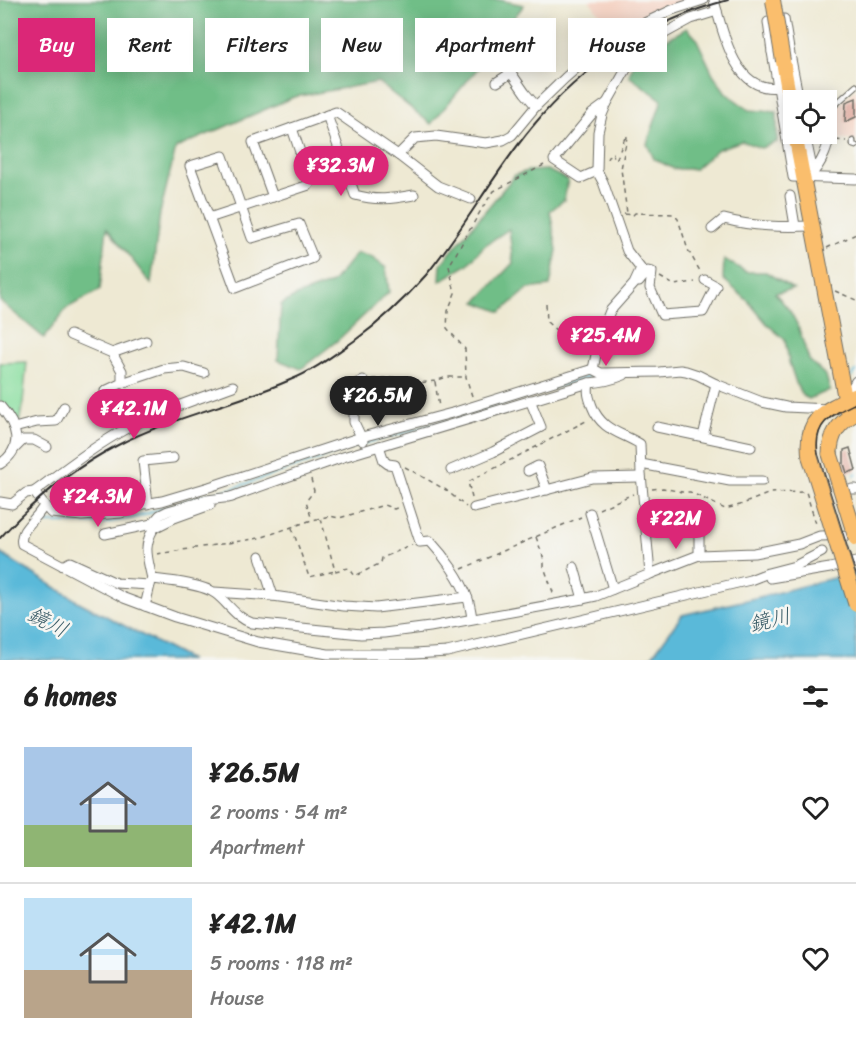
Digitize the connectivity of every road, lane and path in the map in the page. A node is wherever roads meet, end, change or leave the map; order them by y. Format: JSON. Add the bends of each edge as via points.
{"nodes":[{"id":1,"x":703,"y":0,"type":"edge"},
{"id":2,"x":714,"y":0,"type":"edge"},
{"id":3,"x":773,"y":0,"type":"edge"},
{"id":4,"x":717,"y":11,"type":"junction"},
{"id":5,"x":784,"y":19,"type":"dead end"},
{"id":6,"x":768,"y":22,"type":"dead end"},
{"id":7,"x":782,"y":54,"type":"junction"},
{"id":8,"x":511,"y":73,"type":"joint"},
{"id":9,"x":497,"y":82,"type":"dead end"},
{"id":10,"x":856,"y":86,"type":"edge"},
{"id":11,"x":778,"y":87,"type":"junction"},
{"id":12,"x":788,"y":90,"type":"edge"},
{"id":13,"x":795,"y":90,"type":"edge"},
{"id":14,"x":607,"y":103,"type":"junction"},
{"id":15,"x":837,"y":103,"type":"edge"},
{"id":16,"x":536,"y":106,"type":"junction"},
{"id":17,"x":327,"y":115,"type":"junction"},
{"id":18,"x":292,"y":128,"type":"junction"},
{"id":19,"x":837,"y":141,"type":"edge"},
{"id":20,"x":798,"y":144,"type":"edge"},
{"id":21,"x":806,"y":144,"type":"edge"},
{"id":22,"x":827,"y":144,"type":"edge"},
{"id":23,"x":854,"y":144,"type":"edge"},
{"id":24,"x":398,"y":155,"type":"junction"},
{"id":25,"x":554,"y":160,"type":"junction"},
{"id":26,"x":599,"y":174,"type":"junction"},
{"id":27,"x":808,"y":176,"type":"junction"},
{"id":28,"x":856,"y":178,"type":"edge"},
{"id":29,"x":414,"y":195,"type":"dead end"},
{"id":30,"x":790,"y":196,"type":"dead end"},
{"id":31,"x":273,"y":197,"type":"junction"},
{"id":32,"x":471,"y":199,"type":"dead end"},
{"id":33,"x":241,"y":207,"type":"junction"},
{"id":34,"x":628,"y":214,"type":"junction"},
{"id":35,"x":614,"y":216,"type":"junction"},
{"id":36,"x":209,"y":218,"type":"junction"},
{"id":37,"x":795,"y":226,"type":"junction"},
{"id":38,"x":813,"y":226,"type":"junction"},
{"id":39,"x":712,"y":229,"type":"dead end"},
{"id":40,"x":856,"y":234,"type":"edge"},
{"id":41,"x":818,"y":253,"type":"junction"},
{"id":42,"x":651,"y":272,"type":"junction"},
{"id":43,"x":705,"y":280,"type":"junction"},
{"id":44,"x":824,"y":285,"type":"junction"},
{"id":45,"x":856,"y":300,"type":"edge"},
{"id":46,"x":617,"y":303,"type":"junction"},
{"id":47,"x":546,"y":304,"type":"dead end"},
{"id":48,"x":70,"y":335,"type":"dead end"},
{"id":49,"x":146,"y":341,"type":"dead end"},
{"id":50,"x":596,"y":352,"type":"junction"},
{"id":51,"x":112,"y":353,"type":"junction"},
{"id":52,"x":593,"y":369,"type":"junction"},
{"id":53,"x":204,"y":373,"type":"dead end"},
{"id":54,"x":628,"y":373,"type":"junction"},
{"id":55,"x":466,"y":377,"type":"junction"},
{"id":56,"x":363,"y":380,"type":"joint"},
{"id":57,"x":435,"y":381,"type":"junction"},
{"id":58,"x":856,"y":381,"type":"edge"},
{"id":59,"x":122,"y":383,"type":"junction"},
{"id":60,"x":589,"y":383,"type":"junction"},
{"id":61,"x":716,"y":384,"type":"junction"},
{"id":62,"x":232,"y":386,"type":"dead end"},
{"id":63,"x":852,"y":398,"type":"edge"},
{"id":64,"x":530,"y":400,"type":"junction"},
{"id":65,"x":0,"y":406,"type":"edge"},
{"id":66,"x":474,"y":406,"type":"junction"},
{"id":67,"x":64,"y":407,"type":"dead end"},
{"id":68,"x":828,"y":409,"type":"junction"},
{"id":69,"x":852,"y":415,"type":"edge"},
{"id":70,"x":441,"y":416,"type":"junction"},
{"id":71,"x":596,"y":416,"type":"junction"},
{"id":72,"x":132,"y":426,"type":"junction"},
{"id":73,"x":657,"y":427,"type":"dead end"},
{"id":74,"x":14,"y":428,"type":"junction"},
{"id":75,"x":703,"y":436,"type":"junction"},
{"id":76,"x":397,"y":440,"type":"junction"},
{"id":77,"x":363,"y":442,"type":"junction"},
{"id":78,"x":379,"y":446,"type":"junction"},
{"id":79,"x":47,"y":447,"type":"dead end"},
{"id":80,"x":751,"y":447,"type":"dead end"},
{"id":81,"x":14,"y":449,"type":"junction"},
{"id":82,"x":173,"y":458,"type":"dead end"},
{"id":83,"x":0,"y":464,"type":"edge"},
{"id":84,"x":640,"y":464,"type":"junction"},
{"id":85,"x":395,"y":465,"type":"junction"},
{"id":86,"x":308,"y":470,"type":"junction"},
{"id":87,"x":451,"y":470,"type":"dead end"},
{"id":88,"x":528,"y":471,"type":"dead end"},
{"id":89,"x":641,"y":477,"type":"junction"},
{"id":90,"x":762,"y":481,"type":"dead end"},
{"id":91,"x":643,"y":489,"type":"junction"},
{"id":92,"x":547,"y":490,"type":"junction"},
{"id":93,"x":34,"y":492,"type":"junction"},
{"id":94,"x":232,"y":497,"type":"junction"},
{"id":95,"x":0,"y":502,"type":"edge"},
{"id":96,"x":148,"y":504,"type":"junction"},
{"id":97,"x":44,"y":505,"type":"junction"},
{"id":98,"x":408,"y":505,"type":"junction"},
{"id":99,"x":163,"y":507,"type":"junction"},
{"id":100,"x":474,"y":508,"type":"junction"},
{"id":101,"x":591,"y":513,"type":"junction"},
{"id":102,"x":321,"y":518,"type":"junction"},
{"id":103,"x":312,"y":520,"type":"junction"},
{"id":104,"x":699,"y":523,"type":"dead end"},
{"id":105,"x":153,"y":526,"type":"junction"},
{"id":106,"x":292,"y":527,"type":"junction"},
{"id":107,"x":105,"y":534,"type":"dead end"},
{"id":108,"x":535,"y":536,"type":"junction"},
{"id":109,"x":820,"y":536,"type":"junction"},
{"id":110,"x":856,"y":536,"type":"edge"},
{"id":111,"x":420,"y":542,"type":"junction"},
{"id":112,"x":822,"y":552,"type":"dead end"},
{"id":113,"x":147,"y":555,"type":"junction"},
{"id":114,"x":699,"y":555,"type":"junction"},
{"id":115,"x":260,"y":556,"type":"dead end"},
{"id":116,"x":856,"y":562,"type":"edge"},
{"id":117,"x":63,"y":566,"type":"junction"},
{"id":118,"x":574,"y":567,"type":"dead end"},
{"id":119,"x":335,"y":572,"type":"junction"},
{"id":120,"x":454,"y":572,"type":"junction"},
{"id":121,"x":650,"y":574,"type":"junction"},
{"id":122,"x":750,"y":580,"type":"junction"},
{"id":123,"x":151,"y":582,"type":"junction"},
{"id":124,"x":613,"y":589,"type":"junction"},
{"id":125,"x":214,"y":592,"type":"junction"},
{"id":126,"x":273,"y":596,"type":"junction"},
{"id":127,"x":467,"y":597,"type":"junction"},
{"id":128,"x":583,"y":599,"type":"junction"},
{"id":129,"x":557,"y":604,"type":"junction"},
{"id":130,"x":856,"y":604,"type":"edge"},
{"id":131,"x":145,"y":606,"type":"junction"},
{"id":132,"x":472,"y":618,"type":"junction"}],
"edges":[{"from":1,"to":16,"type":"street","via":[[625,33],[589,57]]},
{"from":2,"to":4,"type":"street"},
{"from":3,"to":7,"type":"main road","bridge":true},
{"from":4,"to":11,"type":"street","via":[[733,60],[742,74],[761,85]]},
{"from":4,"to":14,"type":"street","via":[[690,19],[649,42],[628,66]]},
{"from":5,"to":7,"type":"street"},
{"from":6,"to":7,"type":"street"},
{"from":7,"to":11,"type":"street"},
{"from":7,"to":12,"type":"main road"},
{"from":7,"to":13,"type":"street"},
{"from":8,"to":9,"type":"street"},
{"from":8,"to":16,"type":"street"},
{"from":10,"to":15,"type":"lane"},
{"from":11,"to":27,"type":"street","via":[[793,177]]},
{"from":14,"to":25,"type":"street","via":[[592,114]]},
{"from":14,"to":26,"type":"street","via":[[598,132]]},
{"from":16,"to":24,"type":"street","via":[[503,140],[486,143],[436,136],[415,138]]},
{"from":17,"to":18,"type":"street"},
{"from":17,"to":24,"type":"street","via":[[336,112]]},
{"from":17,"to":29,"type":"street","via":[[355,195],[372,200]]},
{"from":18,"to":31,"type":"street","via":[[310,182]]},
{"from":18,"to":31,"type":"street","via":[[254,142]]},
{"from":19,"to":23,"type":"path"},
{"from":20,"to":27,"type":"main road"},
{"from":21,"to":27,"type":"street"},
{"from":22,"to":27,"type":"street","via":[[816,170]]},
{"from":24,"to":32,"type":"street","via":[[438,186]]},
{"from":25,"to":26,"type":"street","via":[[581,178]]},
{"from":25,"to":55,"type":"path","via":[[494,191],[449,266],[455,293],[447,328],[465,349]]},
{"from":26,"to":34,"type":"path","via":[[610,153],[617,158],[626,135],[621,169]]},
{"from":26,"to":35,"type":"street"},
{"from":27,"to":28,"type":"street"},
{"from":27,"to":38,"type":"main road"},
{"from":30,"to":37,"type":"street"},
{"from":31,"to":33,"type":"street"},
{"from":33,"to":36,"type":"street"},
{"from":33,"to":36,"type":"street","via":[[223,156],[190,166]]},
{"from":33,"to":36,"type":"street","via":[[252,238],[299,224],[313,258],[235,288]]},
{"from":34,"to":35,"type":"path"},
{"from":34,"to":43,"type":"path","via":[[673,214]]},
{"from":35,"to":46,"type":"street","via":[[627,251],[641,269]]},
{"from":37,"to":38,"type":"street"},
{"from":37,"to":39,"type":"street","via":[[760,226],[724,219]]},
{"from":38,"to":41,"type":"main road"},
{"from":40,"to":41,"type":"path"},
{"from":41,"to":44,"type":"main road"},
{"from":42,"to":43,"type":"path","via":[[674,285]]},
{"from":42,"to":43,"type":"street","via":[[650,288],[662,315],[703,312],[716,286]]},
{"from":42,"to":46,"type":"street","via":[[624,301]]},
{"from":44,"to":45,"type":"path"},
{"from":44,"to":63,"type":"main road"},
{"from":46,"to":50,"type":"street","via":[[610,311]]},
{"from":47,"to":50,"type":"path","via":[[547,322],[558,332],[589,335]]},
{"from":48,"to":51,"type":"street"},
{"from":49,"to":51,"type":"street"},
{"from":50,"to":52,"type":"street"},
{"from":51,"to":59,"type":"street","via":[[122,370]]},
{"from":52,"to":54,"type":"street","via":[[601,373]]},
{"from":52,"to":66,"type":"street"},
{"from":53,"to":59,"type":"street","via":[[184,367],[164,369]]},
{"from":54,"to":60,"type":"street"},
{"from":54,"to":61,"type":"street","via":[[686,370]]},
{"from":55,"to":57,"type":"path","via":[[447,376]]},
{"from":55,"to":66,"type":"path"},
{"from":56,"to":57,"type":"path","via":[[396,377],[403,385]]},
{"from":56,"to":77,"type":"street","via":[[354,385],[354,422]]},
{"from":57,"to":70,"type":"path"},
{"from":58,"to":63,"type":"street"},
{"from":59,"to":72,"type":"street","via":[[105,391],[105,404]]},
{"from":60,"to":64,"type":"street"},
{"from":60,"to":71,"type":"street","via":[[587,393]]},
{"from":61,"to":68,"type":"street","via":[[762,402]]},
{"from":61,"to":75,"type":"street"},
{"from":62,"to":72,"type":"street"},
{"from":63,"to":68,"type":"highway"},
{"from":63,"to":69,"type":"main road"},
{"from":64,"to":76,"type":"street"},
{"from":64,"to":87,"type":"street","via":[[541,427]]},
{"from":65,"to":74,"type":"street"},
{"from":66,"to":70,"type":"street"},
{"from":67,"to":74,"type":"street","via":[[56,421]]},
{"from":68,"to":130,"type":"highway","bridge":true,"via":[[813,425],[808,446]]},
{"from":69,"to":110,"type":"highway","bridge":true,"via":[[834,432],[830,454]]},
{"from":70,"to":77,"type":"street"},
{"from":71,"to":84,"type":"street","via":[[606,427],[640,444]]},
{"from":71,"to":100,"type":"path","via":[[468,482]]},
{"from":72,"to":93,"type":"street","via":[[104,441]]},
{"from":73,"to":75,"type":"street"},
{"from":74,"to":81,"type":"street"},
{"from":75,"to":80,"type":"street"},
{"from":76,"to":77,"type":"street"},
{"from":76,"to":78,"type":"street"},
{"from":77,"to":99,"type":"street","via":[[249,475]]},
{"from":78,"to":85,"type":"street","via":[[385,463]]},
{"from":78,"to":86,"type":"street"},
{"from":79,"to":81,"type":"street","via":[[34,440],[23,440]]},
{"from":81,"to":83,"type":"street"},
{"from":82,"to":96,"type":"street","via":[[142,461]]},
{"from":84,"to":89,"type":"street"},
{"from":84,"to":90,"type":"street","via":[[730,481]]},
{"from":85,"to":98,"type":"street"},
{"from":85,"to":100,"type":"path","via":[[406,467],[446,490],[469,510]]},
{"from":86,"to":94,"type":"street"},
{"from":86,"to":103,"type":"path","via":[[314,491],[306,501]]},
{"from":88,"to":92,"type":"street","via":[[538,466]]},
{"from":89,"to":91,"type":"street"},
{"from":89,"to":92,"type":"street","via":[[592,478]]},
{"from":91,"to":101,"type":"path"},
{"from":91,"to":109,"type":"path","via":[[690,492],[725,509],[770,493],[806,492]]},
{"from":91,"to":121,"type":"street"},
{"from":92,"to":100,"type":"street"},
{"from":93,"to":95,"type":"street","via":[[12,504]]},
{"from":93,"to":97,"type":"street"},
{"from":94,"to":99,"type":"street"},
{"from":94,"to":105,"type":"street"},
{"from":96,"to":97,"type":"street","via":[[121,513],[82,516],[51,513]]},
{"from":96,"to":99,"type":"street"},
{"from":97,"to":117,"type":"street","via":[[21,541]]},
{"from":98,"to":102,"type":"path","via":[[394,509],[384,505],[339,518]]},
{"from":98,"to":111,"type":"street"},
{"from":99,"to":105,"type":"street"},
{"from":101,"to":108,"type":"path"},
{"from":101,"to":124,"type":"street"},
{"from":102,"to":103,"type":"path"},
{"from":102,"to":119,"type":"path"},
{"from":103,"to":106,"type":"path"},
{"from":104,"to":114,"type":"street"},
{"from":105,"to":107,"type":"street"},
{"from":105,"to":113,"type":"street","via":[[147,539]]},
{"from":106,"to":113,"type":"path","via":[[260,538]]},
{"from":106,"to":119,"type":"path","via":[[309,577]]},
{"from":108,"to":120,"type":"path"},
{"from":108,"to":129,"type":"path"},
{"from":109,"to":110,"type":"street"},
{"from":109,"to":114,"type":"street","via":[[754,553]]},
{"from":111,"to":119,"type":"path","via":[[382,558],[381,563],[355,576],[349,568]]},
{"from":111,"to":120,"type":"street","via":[[430,541]]},
{"from":112,"to":122,"type":"street","via":[[795,566]]},
{"from":113,"to":123,"type":"street"},
{"from":114,"to":121,"type":"street"},
{"from":115,"to":126,"type":"street"},
{"from":116,"to":122,"type":"street"},
{"from":117,"to":123,"type":"street","via":[[70,562],[116,583]]},
{"from":117,"to":131,"type":"street"},
{"from":118,"to":128,"type":"street"},
{"from":120,"to":127,"type":"street"},
{"from":121,"to":124,"type":"street"},
{"from":122,"to":131,"type":"street","via":[[457,650],[414,654],[328,654],[280,646]]},
{"from":123,"to":125,"type":"street","via":[[196,586]]},
{"from":123,"to":131,"type":"street"},
{"from":124,"to":128,"type":"street"},
{"from":125,"to":126,"type":"street"},
{"from":125,"to":132,"type":"street","via":[[245,621],[301,629],[384,633]]},
{"from":126,"to":127,"type":"street","via":[[376,608]]},
{"from":127,"to":132,"type":"street"},
{"from":128,"to":129,"type":"street"},
{"from":129,"to":132,"type":"street"}]}
